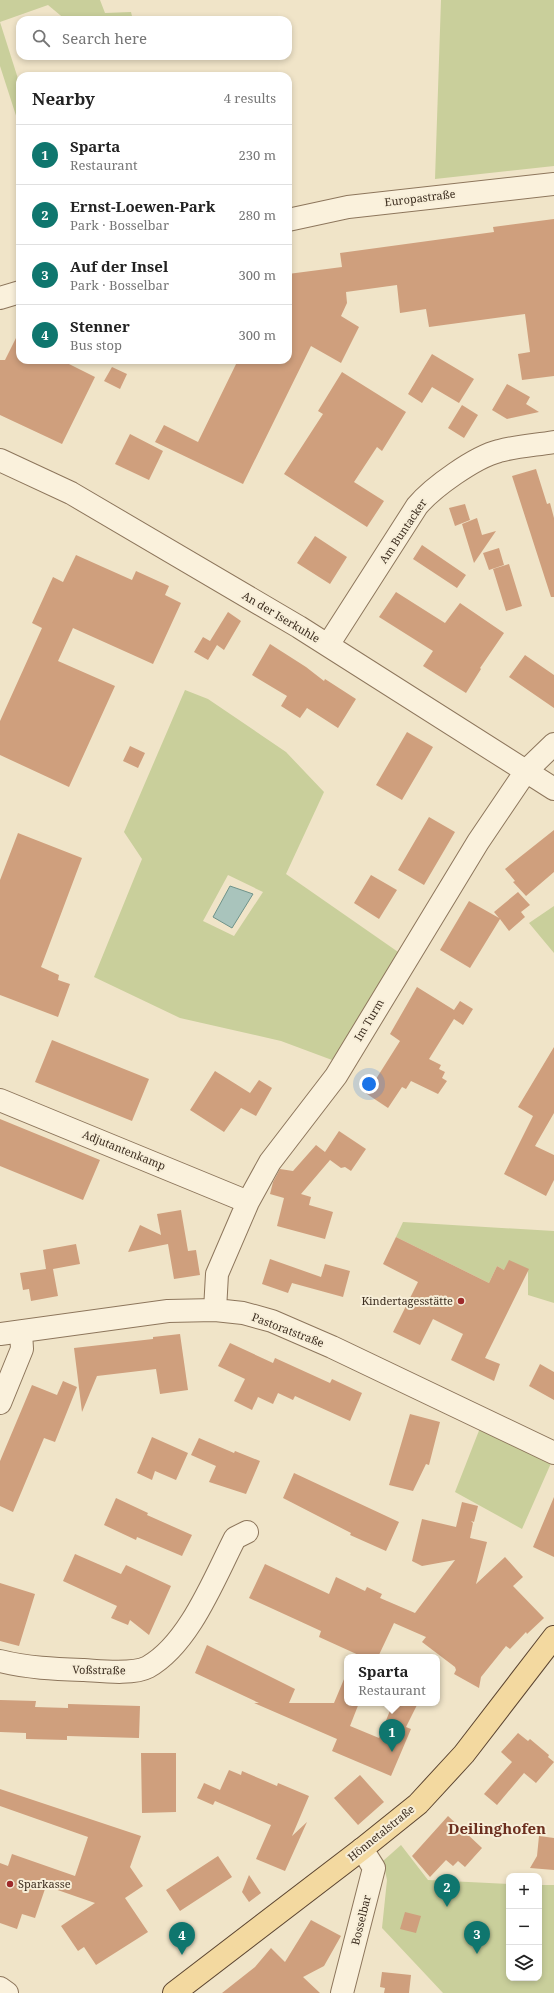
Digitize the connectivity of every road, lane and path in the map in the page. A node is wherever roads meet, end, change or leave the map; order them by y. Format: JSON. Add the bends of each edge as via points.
{"nodes":[{"id":1,"x":554,"y":184,"type":"edge"},
{"id":2,"x":292,"y":219,"type":"edge"},
{"id":3,"x":16,"y":293,"type":"edge"},
{"id":4,"x":0,"y":298,"type":"edge"},
{"id":5,"x":554,"y":442,"type":"edge"},
{"id":6,"x":0,"y":460,"type":"edge"},
{"id":7,"x":328,"y":645,"type":"junction"},
{"id":8,"x":554,"y":744,"type":"edge"},
{"id":9,"x":526,"y":771,"type":"junction"},
{"id":10,"x":554,"y":789,"type":"edge"},
{"id":11,"x":0,"y":1100,"type":"edge"},
{"id":12,"x":248,"y":1202,"type":"junction"},
{"id":13,"x":215,"y":1310,"type":"junction"},
{"id":14,"x":10,"y":1333,"type":"edge"},
{"id":15,"x":0,"y":1403,"type":"edge"},
{"id":16,"x":554,"y":1453,"type":"edge"},
{"id":17,"x":247,"y":1532,"type":"dead end"},
{"id":18,"x":554,"y":1637,"type":"edge"},
{"id":19,"x":0,"y":1661,"type":"edge"},
{"id":20,"x":362,"y":1849,"type":"junction"},
{"id":21,"x":0,"y":1988,"type":"edge"},
{"id":22,"x":7,"y":1993,"type":"edge"},
{"id":23,"x":174,"y":1993,"type":"edge"},
{"id":24,"x":342,"y":1993,"type":"edge"}],
"edges":[{"from":1,"to":2,"type":"street","name":"Europastraße","via":[[348,207]]},
{"from":3,"to":4,"type":"street"},
{"from":5,"to":7,"type":"street","name":"Am Buntacker","via":[[498,451],[462,469],[428,493],[417,506]]},
{"from":6,"to":7,"type":"street","name":"An der Iserkuhle","via":[[71,493]]},
{"from":7,"to":9,"type":"street","name":"An der Iserkuhle"},
{"from":8,"to":9,"type":"street","name":"Im Turm"},
{"from":9,"to":10,"type":"street","name":"An der Iserkuhle"},
{"from":9,"to":12,"type":"street","name":"Im Turm","via":[[478,842],[336,1076],[270,1162]]},
{"from":11,"to":12,"type":"street","name":"Adjutantenkamp"},
{"from":12,"to":13,"type":"street","name":"Im Turm","via":[[217,1274]]},
{"from":13,"to":14,"type":"street","name":"Pastoratstraße","via":[[168,1312]]},
{"from":13,"to":16,"type":"street","name":"Pastoratstraße","via":[[243,1313],[279,1324]]},
{"from":14,"to":15,"type":"street","via":[[22,1349]]},
{"from":17,"to":19,"type":"street","name":"Voßstraße","via":[[235,1538],[190,1625],[173,1648],[147,1668],[122,1672],[59,1669]]},
{"from":18,"to":20,"type":"main road","name":"Hönnetalstraße","via":[[464,1754],[418,1804]]},
{"from":20,"to":23,"type":"main road","name":"Hönnetalstraße"},
{"from":20,"to":24,"type":"street","name":"Bosselbar","via":[[374,1868]]},
{"from":21,"to":22,"type":"street"}]}
